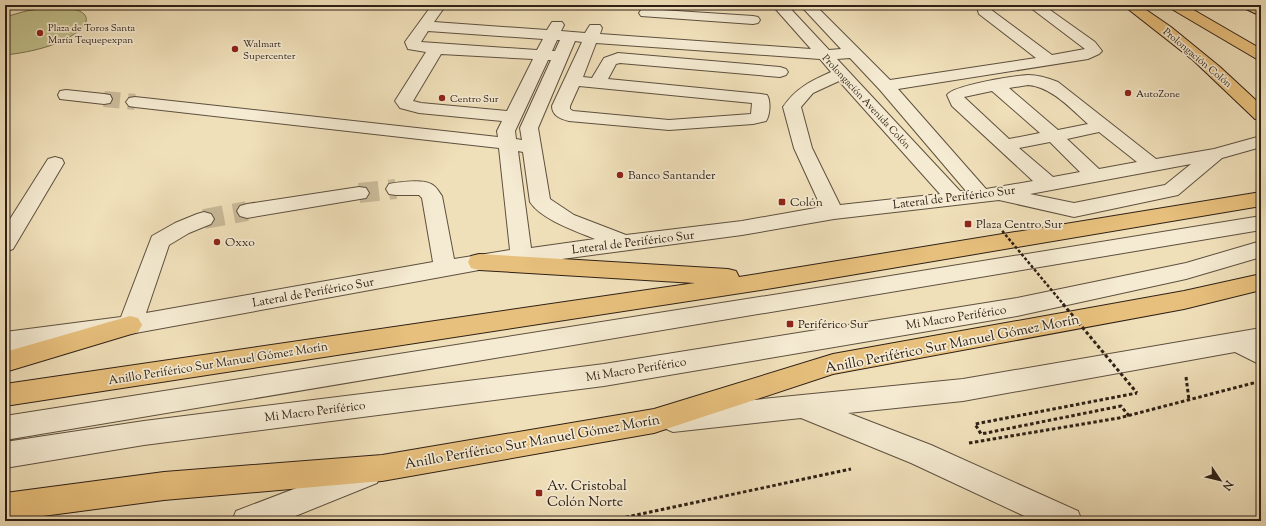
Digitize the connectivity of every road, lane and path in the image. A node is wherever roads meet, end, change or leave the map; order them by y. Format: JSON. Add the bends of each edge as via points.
{"nodes":[{"id":1,"x":779,"y":5,"type":"edge"},
{"id":2,"x":807,"y":5,"type":"edge"},
{"id":3,"x":984,"y":5,"type":"edge"},
{"id":4,"x":1034,"y":5,"type":"edge"},
{"id":5,"x":1130,"y":5,"type":"edge"},
{"id":6,"x":1175,"y":5,"type":"edge"},
{"id":7,"x":1249,"y":5,"type":"edge"},
{"id":8,"x":647,"y":9,"type":"edge"},
{"id":9,"x":1261,"y":12,"type":"edge"},
{"id":10,"x":432,"y":15,"type":"edge"},
{"id":11,"x":753,"y":20,"type":"dead end"},
{"id":12,"x":560,"y":32,"type":"junction"},
{"id":13,"x":594,"y":33,"type":"junction"},
{"id":14,"x":640,"y":36,"type":"junction"},
{"id":15,"x":848,"y":47,"type":"junction"},
{"id":16,"x":436,"y":49,"type":"junction"},
{"id":17,"x":819,"y":49,"type":"junction"},
{"id":18,"x":542,"y":55,"type":"junction"},
{"id":19,"x":1261,"y":55,"type":"edge"},
{"id":20,"x":561,"y":56,"type":"junction"},
{"id":21,"x":1049,"y":60,"type":"junction"},
{"id":22,"x":704,"y":66,"type":"junction"},
{"id":23,"x":760,"y":71,"type":"junction"},
{"id":24,"x":780,"y":72,"type":"dead end"},
{"id":25,"x":841,"y":74,"type":"junction"},
{"id":26,"x":573,"y":81,"type":"junction"},
{"id":27,"x":597,"y":84,"type":"junction"},
{"id":28,"x":995,"y":85,"type":"junction"},
{"id":29,"x":886,"y":86,"type":"junction"},
{"id":30,"x":698,"y":93,"type":"junction"},
{"id":31,"x":66,"y":95,"type":"dead end"},
{"id":32,"x":104,"y":99,"type":"tunnel mouth"},
{"id":33,"x":761,"y":99,"type":"junction"},
{"id":34,"x":136,"y":102,"type":"tunnel mouth"},
{"id":35,"x":1261,"y":115,"type":"edge"},
{"id":36,"x":513,"y":117,"type":"junction"},
{"id":37,"x":1103,"y":126,"type":"junction"},
{"id":38,"x":1054,"y":136,"type":"junction"},
{"id":39,"x":1261,"y":140,"type":"edge"},
{"id":40,"x":507,"y":144,"type":"junction"},
{"id":41,"x":1004,"y":145,"type":"junction"},
{"id":42,"x":531,"y":147,"type":"junction"},
{"id":43,"x":1216,"y":154,"type":"junction"},
{"id":44,"x":55,"y":163,"type":"dead end"},
{"id":45,"x":1153,"y":166,"type":"junction"},
{"id":46,"x":1095,"y":176,"type":"junction"},
{"id":47,"x":1048,"y":184,"type":"junction"},
{"id":48,"x":396,"y":189,"type":"tunnel mouth"},
{"id":49,"x":359,"y":193,"type":"tunnel mouth"},
{"id":50,"x":989,"y":195,"type":"junction"},
{"id":51,"x":955,"y":198,"type":"junction"},
{"id":52,"x":1261,"y":199,"type":"edge"},
{"id":53,"x":247,"y":211,"type":"tunnel mouth"},
{"id":54,"x":834,"y":212,"type":"junction"},
{"id":55,"x":204,"y":219,"type":"tunnel mouth"},
{"id":56,"x":1261,"y":223,"type":"edge"},
{"id":57,"x":999,"y":226,"type":"dead end"},
{"id":58,"x":623,"y":243,"type":"junction"},
{"id":59,"x":5,"y":244,"type":"edge"},
{"id":60,"x":1261,"y":249,"type":"edge"},
{"id":61,"x":521,"y":256,"type":"junction"},
{"id":62,"x":479,"y":262,"type":"junction"},
{"id":63,"x":445,"y":269,"type":"junction"},
{"id":64,"x":773,"y":280,"type":"junction"},
{"id":65,"x":1261,"y":282,"type":"edge"},
{"id":66,"x":130,"y":325,"type":"junction"},
{"id":67,"x":1250,"y":340,"type":"edge"},
{"id":68,"x":5,"y":342,"type":"edge"},
{"id":69,"x":1261,"y":356,"type":"edge"},
{"id":70,"x":5,"y":362,"type":"edge"},
{"id":71,"x":1261,"y":381,"type":"edge"},
{"id":72,"x":5,"y":395,"type":"edge"},
{"id":73,"x":802,"y":407,"type":"junction"},
{"id":74,"x":1129,"y":416,"type":"junction"},
{"id":75,"x":654,"y":422,"type":"junction"},
{"id":76,"x":5,"y":428,"type":"edge"},
{"id":77,"x":969,"y":443,"type":"dead end"},
{"id":78,"x":5,"y":455,"type":"edge"},
{"id":79,"x":382,"y":468,"type":"junction"},
{"id":80,"x":850,"y":469,"type":"dead end"},
{"id":81,"x":5,"y":507,"type":"edge"},
{"id":82,"x":247,"y":521,"type":"edge"},
{"id":83,"x":608,"y":521,"type":"edge"},
{"id":84,"x":1067,"y":521,"type":"edge"}],
"edges":[{"from":1,"to":17,"type":"street","name":"Prolongación Avenida Colón"},
{"from":2,"to":15,"type":"street","name":"Prolongación Avenida Colón"},
{"from":3,"to":21,"type":"street","via":[[984,11]]},
{"from":4,"to":21,"type":"street","via":[[1090,45],[1094,51]]},
{"from":5,"to":35,"type":"main road","name":"Prolongación Colón","via":[[1187,46]]},
{"from":6,"to":19,"type":"main road"},
{"from":7,"to":9,"type":"main road"},
{"from":8,"to":11,"type":"street"},
{"from":8,"to":14,"type":"street"},
{"from":10,"to":12,"type":"street"},
{"from":10,"to":16,"type":"street","via":[[413,42],[413,46]]},
{"from":12,"to":13,"type":"street"},
{"from":12,"to":18,"type":"street"},
{"from":12,"to":20,"type":"street"},
{"from":13,"to":14,"type":"street"},
{"from":13,"to":26,"type":"street"},
{"from":14,"to":17,"type":"street"},
{"from":15,"to":17,"type":"street"},
{"from":15,"to":29,"type":"street","name":"Prolongación Avenida Colón"},
{"from":16,"to":18,"type":"street"},
{"from":16,"to":36,"type":"street","via":[[404,101],[406,104],[419,108]]},
{"from":17,"to":25,"type":"street","name":"Prolongación Avenida Colón"},
{"from":18,"to":20,"type":"street"},
{"from":18,"to":36,"type":"street"},
{"from":20,"to":42,"type":"street","via":[[529,128]]},
{"from":21,"to":29,"type":"street"},
{"from":22,"to":23,"type":"street"},
{"from":22,"to":27,"type":"street","via":[[618,58],[610,61]]},
{"from":22,"to":30,"type":"street"},
{"from":23,"to":24,"type":"street"},
{"from":23,"to":33,"type":"street"},
{"from":25,"to":51,"type":"street","name":"Prolongación Avenida Colón"},
{"from":25,"to":54,"type":"street","via":[[798,95],[792,107],[795,127]]},
{"from":26,"to":27,"type":"street"},
{"from":26,"to":33,"type":"street","via":[[561,106],[561,111],[569,116],[669,126],[754,119],[760,117]]},
{"from":27,"to":30,"type":"street"},
{"from":28,"to":37,"type":"street","via":[[1028,80],[1040,81],[1052,86]]},
{"from":28,"to":38,"type":"street"},
{"from":28,"to":41,"type":"street","via":[[955,95],[958,102]]},
{"from":29,"to":50,"type":"street","name":"Prolongación Avenida Colón"},
{"from":30,"to":33,"type":"street"},
{"from":31,"to":32,"type":"street"},
{"from":34,"to":40,"type":"street"},
{"from":36,"to":40,"type":"street","via":[[506,131]]},
{"from":37,"to":38,"type":"street"},
{"from":37,"to":45,"type":"street"},
{"from":38,"to":41,"type":"street"},
{"from":38,"to":46,"type":"street"},
{"from":39,"to":43,"type":"street","name":"Lateral de Periférico Sur"},
{"from":40,"to":42,"type":"street"},
{"from":40,"to":61,"type":"street"},
{"from":41,"to":47,"type":"street"},
{"from":42,"to":58,"type":"street","via":[[540,202],[567,220]]},
{"from":43,"to":45,"type":"street","name":"Lateral de Periférico Sur"},
{"from":43,"to":50,"type":"street","via":[[1171,190],[1074,210]]},
{"from":44,"to":59,"type":"street"},
{"from":45,"to":46,"type":"street","name":"Lateral de Periférico Sur"},
{"from":46,"to":47,"type":"street","name":"Lateral de Periférico Sur"},
{"from":47,"to":50,"type":"street","name":"Lateral de Periférico Sur"},
{"from":48,"to":63,"type":"street","via":[[424,188],[432,196]]},
{"from":49,"to":53,"type":"street"},
{"from":50,"to":51,"type":"street","name":"Lateral de Periférico Sur"},
{"from":51,"to":54,"type":"street","name":"Lateral de Periférico Sur"},
{"from":52,"to":64,"type":"main road","name":"Anillo Periférico Sur Manuel Gómez Morín"},
{"from":54,"to":58,"type":"street","name":"Lateral de Periférico Sur","via":[[742,228]]},
{"from":55,"to":66,"type":"street","via":[[182,228],[160,242]]},
{"from":56,"to":76,"type":"street","via":[[814,298]]},
{"from":57,"to":74,"type":"path","bridge":true,"via":[[1137,393],[975,424],[981,434],[1121,406]]},
{"from":58,"to":61,"type":"street","name":"Lateral de Periférico Sur"},
{"from":60,"to":78,"type":"street","name":"Mi Macro Periférico","via":[[1186,271],[1017,307],[604,375],[144,433]]},
{"from":61,"to":62,"type":"street","name":"Lateral de Periférico Sur"},
{"from":62,"to":63,"type":"street","name":"Lateral de Periférico Sur"},
{"from":62,"to":64,"type":"main road"},
{"from":63,"to":66,"type":"street","name":"Lateral de Periférico Sur"},
{"from":64,"to":72,"type":"main road","name":"Anillo Periférico Sur Manuel Gómez Morín"},
{"from":65,"to":75,"type":"main road","name":"Anillo Periférico Sur Manuel Gómez Morín","via":[[1184,300],[833,364]]},
{"from":66,"to":68,"type":"street","name":"Lateral de Periférico Sur"},
{"from":66,"to":70,"type":"main road"},
{"from":67,"to":69,"type":"street"},
{"from":67,"to":73,"type":"street","via":[[963,390]]},
{"from":71,"to":74,"type":"path"},
{"from":73,"to":75,"type":"street"},
{"from":73,"to":84,"type":"street","via":[[921,454]]},
{"from":74,"to":77,"type":"path"},
{"from":75,"to":79,"type":"main road","name":"Anillo Periférico Sur Manuel Gómez Morín"},
{"from":79,"to":81,"type":"main road","name":"Anillo Periférico Sur Manuel Gómez Morín","via":[[164,486]]},
{"from":79,"to":82,"type":"street"},
{"from":80,"to":83,"type":"path"}]}
